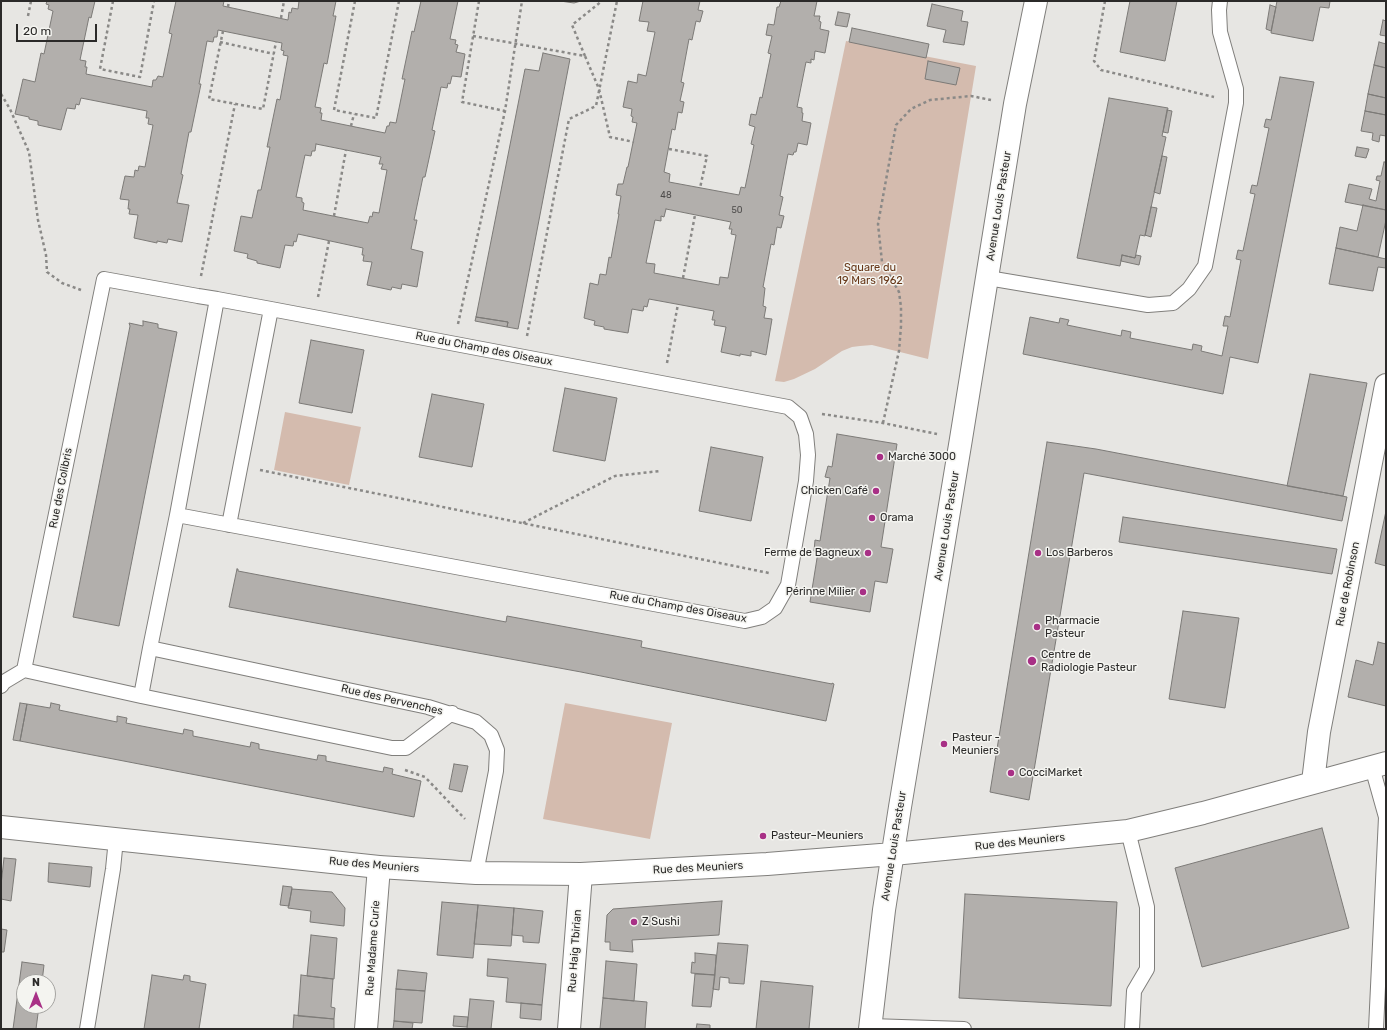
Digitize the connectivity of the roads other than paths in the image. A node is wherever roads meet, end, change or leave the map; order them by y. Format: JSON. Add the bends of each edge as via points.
{"nodes":[{"id":1,"x":1035,"y":1,"type":"edge"},
{"id":2,"x":1220,"y":1,"type":"edge"},
{"id":3,"x":988,"y":278,"type":"junction"},
{"id":4,"x":104,"y":279,"type":"joint"},
{"id":5,"x":217,"y":299,"type":"junction"},
{"id":6,"x":271,"y":309,"type":"junction"},
{"id":7,"x":1386,"y":385,"type":"edge"},
{"id":8,"x":177,"y":515,"type":"junction"},
{"id":9,"x":228,"y":525,"type":"junction"},
{"id":10,"x":150,"y":648,"type":"junction"},
{"id":11,"x":24,"y":670,"type":"junction"},
{"id":12,"x":1,"y":686,"type":"edge"},
{"id":13,"x":141,"y":696,"type":"junction"},
{"id":14,"x":452,"y":713,"type":"junction"},
{"id":15,"x":1379,"y":765,"type":"edge"},
{"id":16,"x":1313,"y":782,"type":"junction"},
{"id":17,"x":1386,"y":817,"type":"edge"},
{"id":18,"x":1,"y":827,"type":"edge"},
{"id":19,"x":1128,"y":831,"type":"junction"},
{"id":20,"x":116,"y":839,"type":"junction"},
{"id":21,"x":893,"y":854,"type":"junction"},
{"id":22,"x":379,"y":867,"type":"junction"},
{"id":23,"x":476,"y":873,"type":"junction"},
{"id":24,"x":581,"y":874,"type":"junction"},
{"id":25,"x":870,"y":1028,"type":"edge"},
{"id":26,"x":87,"y":1029,"type":"edge"},
{"id":27,"x":366,"y":1029,"type":"edge"},
{"id":28,"x":570,"y":1029,"type":"edge"},
{"id":29,"x":964,"y":1029,"type":"edge"},
{"id":30,"x":1132,"y":1029,"type":"edge"},
{"id":31,"x":1376,"y":1029,"type":"edge"}],
"edges":[{"from":1,"to":3,"type":"street","name":"Avenue Louis Pasteur","via":[[1015,104]]},
{"from":2,"to":3,"type":"lane","via":[[1220,32],[1236,89],[1236,103],[1205,266],[1190,289],[1173,303],[1148,305]]},
{"from":3,"to":21,"type":"street","name":"Avenue Louis Pasteur"},
{"from":4,"to":5,"type":"lane","name":"Rue du Champ des Oiseaux"},
{"from":4,"to":11,"type":"lane","name":"Rue des Colibris"},
{"from":5,"to":6,"type":"lane","name":"Rue du Champ des Oiseaux"},
{"from":5,"to":8,"type":"lane"},
{"from":6,"to":9,"type":"lane"},
{"from":6,"to":9,"type":"lane","name":"Rue du Champ des Oiseaux","via":[[788,407],[800,417],[806,434],[808,455],[788,585],[776,608],[762,617],[745,621]]},
{"from":7,"to":16,"type":"street","name":"Rue de Robinson","via":[[1319,732]]},
{"from":8,"to":9,"type":"lane","name":"Rue du Champ des Oiseaux"},
{"from":8,"to":10,"type":"lane"},
{"from":10,"to":13,"type":"lane"},
{"from":10,"to":14,"type":"lane","name":"Rue des Pervenches"},
{"from":11,"to":12,"type":"lane"},
{"from":11,"to":13,"type":"lane"},
{"from":13,"to":14,"type":"lane","via":[[388,747],[406,748]]},
{"from":14,"to":23,"type":"lane","name":"Rue des Pervenches","via":[[476,722],[491,735],[497,750],[496,771]]},
{"from":15,"to":16,"type":"street","name":"Rue des Meuniers"},
{"from":15,"to":17,"type":"lane"},
{"from":16,"to":19,"type":"street","name":"Rue des Meuniers"},
{"from":17,"to":31,"type":"lane"},
{"from":18,"to":20,"type":"street","name":"Rue des Meuniers"},
{"from":19,"to":21,"type":"street","name":"Rue des Meuniers"},
{"from":19,"to":30,"type":"lane","via":[[1147,907],[1147,969],[1134,991]]},
{"from":20,"to":22,"type":"street","name":"Rue des Meuniers"},
{"from":20,"to":26,"type":"lane"},
{"from":21,"to":24,"type":"street","name":"Rue des Meuniers"},
{"from":21,"to":25,"type":"street","name":"Avenue Louis Pasteur"},
{"from":22,"to":23,"type":"street","name":"Rue des Meuniers"},
{"from":22,"to":27,"type":"street","name":"Rue Madame Curie"},
{"from":23,"to":24,"type":"street","name":"Rue des Meuniers"},
{"from":24,"to":28,"type":"street","name":"Rue Haig Tbirian"},
{"from":25,"to":29,"type":"lane"}]}
